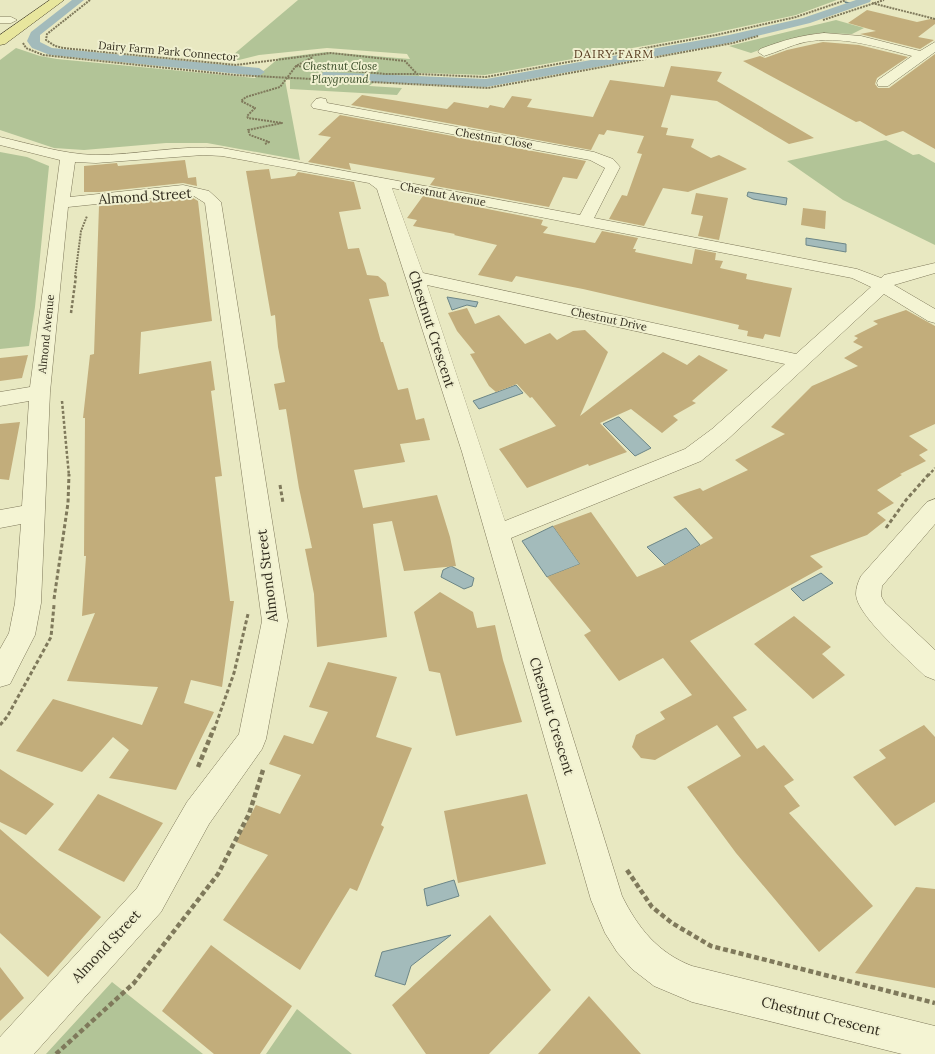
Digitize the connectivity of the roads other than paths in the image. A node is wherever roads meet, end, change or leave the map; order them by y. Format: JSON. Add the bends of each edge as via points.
{"nodes":[{"id":1,"x":39,"y":0,"type":"edge"},
{"id":2,"x":58,"y":0,"type":"edge"},
{"id":3,"x":4,"y":23,"type":"edge"},
{"id":4,"x":0,"y":41,"type":"edge"},
{"id":5,"x":935,"y":46,"type":"edge"},
{"id":6,"x":764,"y":52,"type":"dead end"},
{"id":7,"x":921,"y":56,"type":"junction"},
{"id":8,"x":883,"y":83,"type":"dead end"},
{"id":9,"x":321,"y":102,"type":"dead end"},
{"id":10,"x":0,"y":141,"type":"edge"},
{"id":11,"x":68,"y":157,"type":"junction"},
{"id":12,"x":374,"y":180,"type":"junction"},
{"id":13,"x":73,"y":205,"type":"junction"},
{"id":14,"x":584,"y":222,"type":"junction"},
{"id":15,"x":935,"y":268,"type":"edge"},
{"id":16,"x":416,"y":277,"type":"junction"},
{"id":17,"x":882,"y":286,"type":"junction"},
{"id":18,"x":935,"y":317,"type":"edge"},
{"id":19,"x":801,"y":361,"type":"junction"},
{"id":20,"x":40,"y":392,"type":"junction"},
{"id":21,"x":0,"y":399,"type":"edge"},
{"id":22,"x":935,"y":508,"type":"edge"},
{"id":23,"x":33,"y":513,"type":"junction"},
{"id":24,"x":0,"y":519,"type":"edge"},
{"id":25,"x":498,"y":534,"type":"junction"},
{"id":26,"x":935,"y":668,"type":"edge"},
{"id":27,"x":0,"y":675,"type":"edge"},
{"id":28,"x":935,"y":1044,"type":"edge"},
{"id":29,"x":9,"y":1054,"type":"edge"}],
"edges":[{"from":1,"to":3,"type":"main road"},
{"from":2,"to":4,"type":"main road"},
{"from":5,"to":7,"type":"street"},
{"from":6,"to":7,"type":"street","via":[[814,37],[840,36],[859,38]]},
{"from":7,"to":8,"type":"street"},
{"from":9,"to":14,"type":"street","name":"Chestnut Close","via":[[317,105],[594,156],[608,162],[613,166]]},
{"from":10,"to":11,"type":"street","name":"Chestnut Avenue"},
{"from":11,"to":12,"type":"street","name":"Chestnut Avenue","via":[[96,159],[222,152]]},
{"from":11,"to":13,"type":"street","name":"Almond Avenue"},
{"from":12,"to":14,"type":"street","name":"Chestnut Avenue"},
{"from":12,"to":16,"type":"street","name":"Chestnut Crescent","via":[[384,187]]},
{"from":13,"to":20,"type":"street","name":"Almond Avenue"},
{"from":13,"to":29,"type":"street","name":"Almond Street","via":[[184,190],[208,196],[213,202],[275,621],[252,740],[198,813],[149,900]]},
{"from":14,"to":17,"type":"street","name":"Chestnut Avenue","via":[[857,274]]},
{"from":15,"to":17,"type":"street","via":[[890,279]]},
{"from":16,"to":19,"type":"street","name":"Chestnut Drive"},
{"from":16,"to":25,"type":"street","name":"Chestnut Crescent"},
{"from":17,"to":18,"type":"street"},
{"from":17,"to":19,"type":"street"},
{"from":19,"to":25,"type":"street","via":[[693,455]]},
{"from":20,"to":21,"type":"street"},
{"from":20,"to":23,"type":"street","name":"Almond Avenue"},
{"from":22,"to":26,"type":"street","via":[[870,582],[868,589],[876,611]]},
{"from":23,"to":24,"type":"street"},
{"from":23,"to":27,"type":"street","name":"Almond Avenue","via":[[28,603],[22,635]]},
{"from":25,"to":28,"type":"street","name":"Chestnut Crescent","via":[[607,900],[619,928],[638,952],[663,972],[692,984]]}]}
